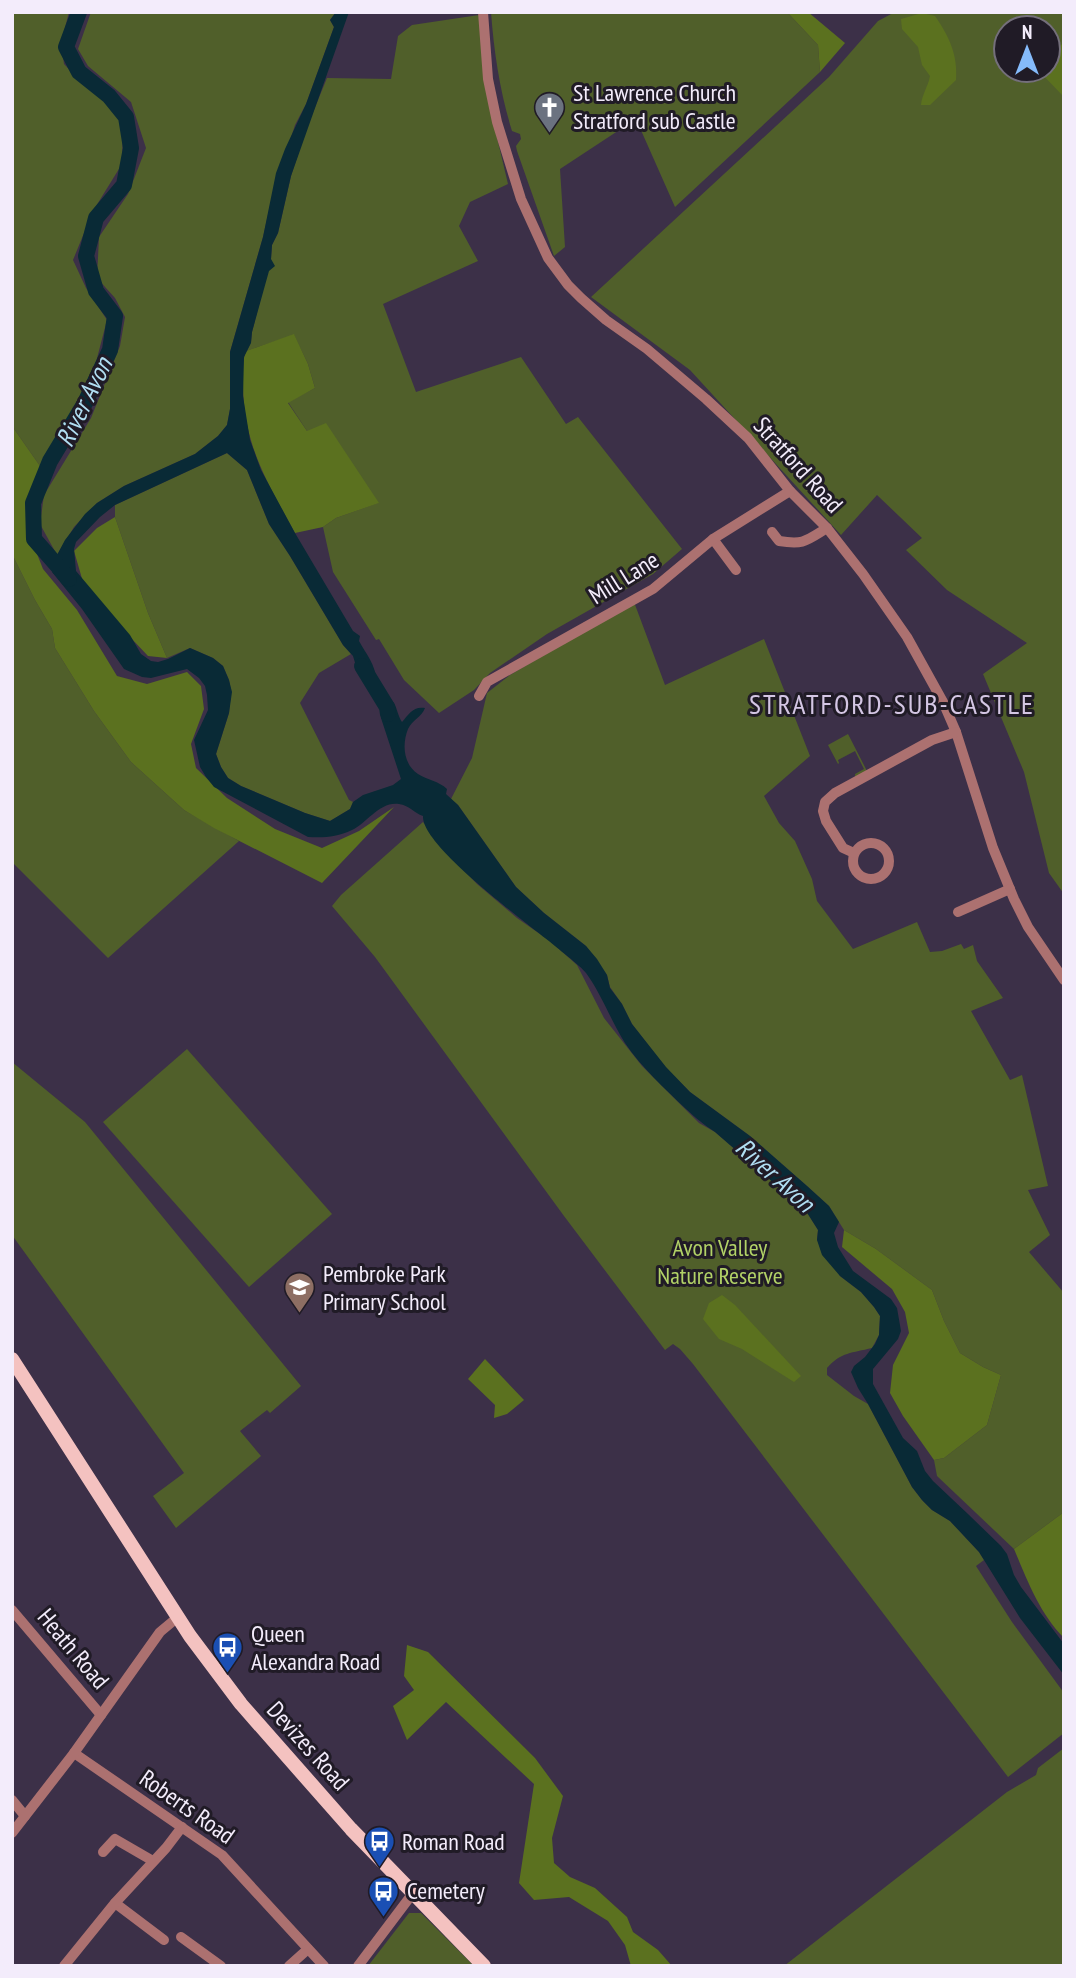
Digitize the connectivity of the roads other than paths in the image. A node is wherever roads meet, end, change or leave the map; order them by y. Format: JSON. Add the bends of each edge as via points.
{"nodes":[{"id":1,"x":484,"y":12,"type":"edge"},
{"id":2,"x":790,"y":491,"type":"junction"},
{"id":3,"x":827,"y":528,"type":"junction"},
{"id":4,"x":772,"y":533,"type":"dead end"},
{"id":5,"x":713,"y":540,"type":"junction"},
{"id":6,"x":736,"y":570,"type":"dead end"},
{"id":7,"x":479,"y":696,"type":"dead end"},
{"id":8,"x":956,"y":732,"type":"junction"},
{"id":9,"x":854,"y":853,"type":"dead end"},
{"id":10,"x":1010,"y":889,"type":"junction"},
{"id":11,"x":958,"y":912,"type":"dead end"},
{"id":12,"x":1064,"y":980,"type":"edge"},
{"id":13,"x":12,"y":1359,"type":"edge"},
{"id":14,"x":12,"y":1610,"type":"edge"},
{"id":15,"x":178,"y":1617,"type":"junction"},
{"id":16,"x":102,"y":1715,"type":"junction"},
{"id":17,"x":74,"y":1753,"type":"junction"},
{"id":18,"x":12,"y":1800,"type":"edge"},
{"id":19,"x":25,"y":1816,"type":"junction"},
{"id":20,"x":182,"y":1827,"type":"junction"},
{"id":21,"x":12,"y":1833,"type":"edge"},
{"id":22,"x":103,"y":1852,"type":"dead end"},
{"id":23,"x":153,"y":1861,"type":"junction"},
{"id":24,"x":412,"y":1893,"type":"junction"},
{"id":25,"x":115,"y":1903,"type":"junction"},
{"id":26,"x":187,"y":1938,"type":"dead end"},
{"id":27,"x":164,"y":1940,"type":"dead end"},
{"id":28,"x":308,"y":1949,"type":"junction"},
{"id":29,"x":64,"y":1966,"type":"edge"},
{"id":30,"x":221,"y":1966,"type":"edge"},
{"id":31,"x":289,"y":1966,"type":"edge"},
{"id":32,"x":324,"y":1966,"type":"edge"},
{"id":33,"x":358,"y":1966,"type":"edge"},
{"id":34,"x":484,"y":1966,"type":"edge"}],
"edges":[{"from":1,"to":2,"type":"street","name":"Stratford Road","via":[[488,79],[497,122],[521,199],[548,258],[598,313],[647,349],[748,438]]},
{"from":2,"to":3,"type":"street","name":"Stratford Road"},
{"from":2,"to":5,"type":"street","name":"Mill Lane"},
{"from":3,"to":4,"type":"street","via":[[796,544],[779,541]]},
{"from":3,"to":8,"type":"street","name":"Stratford Road","via":[[907,637]]},
{"from":5,"to":6,"type":"street"},
{"from":5,"to":7,"type":"street","name":"Mill Lane","via":[[653,589],[487,682]]},
{"from":8,"to":9,"type":"street","via":[[932,740],[825,802],[826,821],[843,848]]},
{"from":8,"to":10,"type":"street","name":"Stratford Road"},
{"from":10,"to":11,"type":"street"},
{"from":10,"to":12,"type":"street","name":"Stratford Road","via":[[1028,927]]},
{"from":13,"to":15,"type":"main road","name":"Devizes Road"},
{"from":14,"to":16,"type":"street","name":"Heath Road"},
{"from":15,"to":16,"type":"street","via":[[160,1632]]},
{"from":15,"to":24,"type":"main road","name":"Devizes Road","via":[[253,1718]]},
{"from":16,"to":17,"type":"street"},
{"from":17,"to":19,"type":"street"},
{"from":17,"to":20,"type":"street","name":"Roberts Road"},
{"from":18,"to":19,"type":"street"},
{"from":19,"to":21,"type":"street"},
{"from":20,"to":23,"type":"street"},
{"from":20,"to":28,"type":"street","name":"Roberts Road","via":[[222,1854]]},
{"from":22,"to":23,"type":"street","via":[[114,1839]]},
{"from":23,"to":25,"type":"street"},
{"from":24,"to":33,"type":"street"},
{"from":24,"to":34,"type":"main road","name":"Devizes Road"},
{"from":25,"to":27,"type":"street"},
{"from":25,"to":29,"type":"street"},
{"from":26,"to":30,"type":"street"},
{"from":28,"to":31,"type":"street"},
{"from":28,"to":32,"type":"street","name":"Roberts Road"}]}
